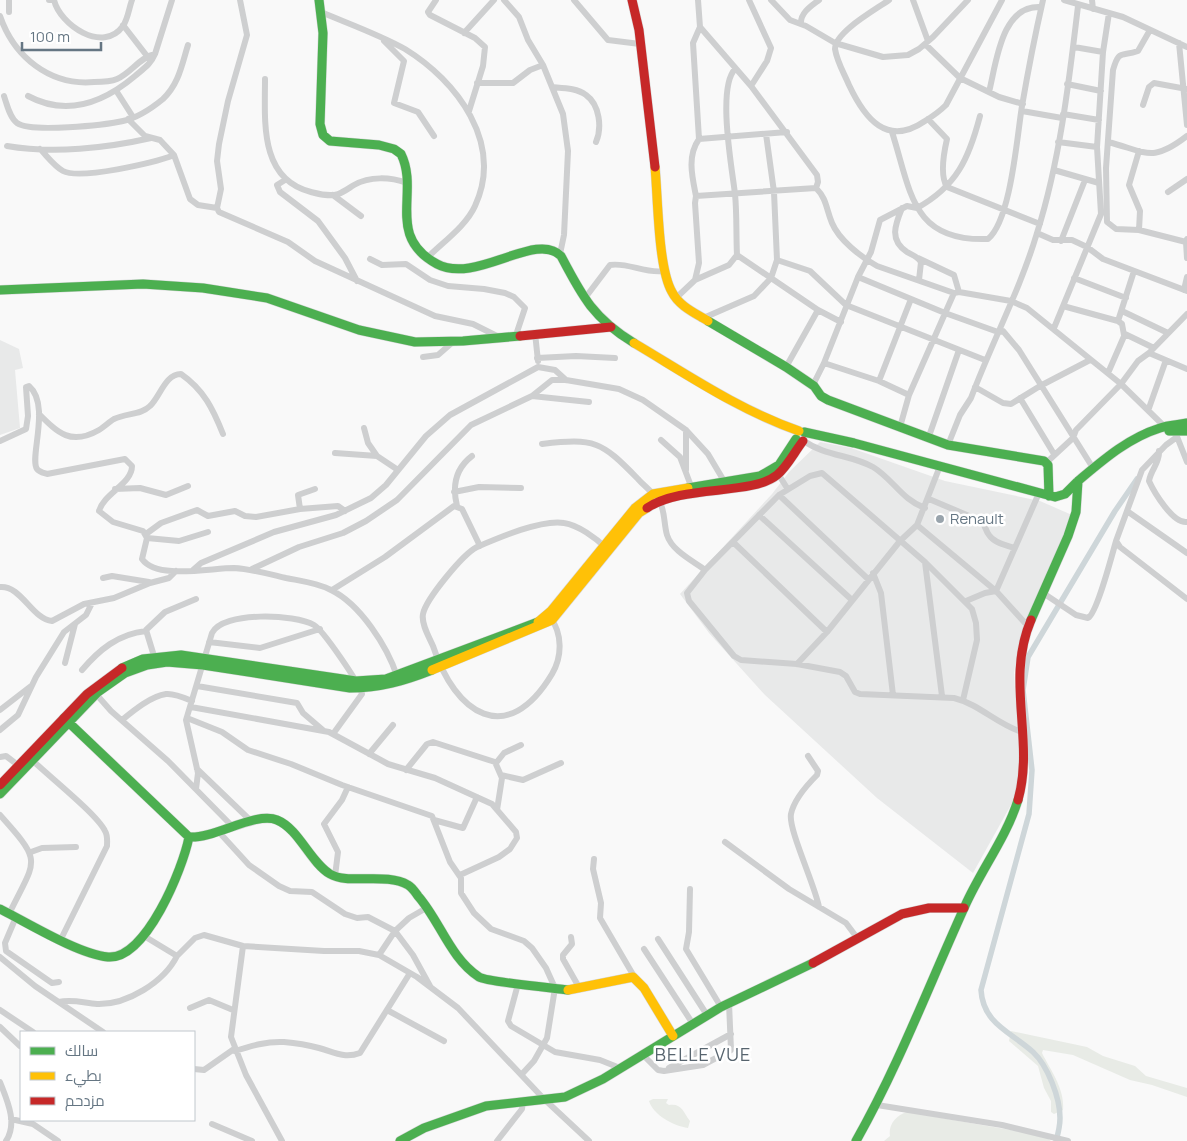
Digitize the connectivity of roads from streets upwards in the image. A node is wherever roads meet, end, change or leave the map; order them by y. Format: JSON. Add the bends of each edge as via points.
{"nodes":[{"id":1,"x":10,"y":0,"type":"edge"},
{"id":2,"x":49,"y":0,"type":"edge"},
{"id":3,"x":132,"y":0,"type":"edge"},
{"id":4,"x":172,"y":0,"type":"edge"},
{"id":5,"x":240,"y":0,"type":"edge"},
{"id":6,"x":319,"y":0,"type":"edge"},
{"id":7,"x":436,"y":0,"type":"edge"},
{"id":8,"x":494,"y":0,"type":"edge"},
{"id":9,"x":504,"y":0,"type":"edge"},
{"id":10,"x":574,"y":0,"type":"edge"},
{"id":11,"x":632,"y":0,"type":"edge"},
{"id":12,"x":698,"y":0,"type":"edge"},
{"id":13,"x":749,"y":0,"type":"edge"},
{"id":14,"x":771,"y":0,"type":"edge"},
{"id":15,"x":819,"y":0,"type":"edge"},
{"id":16,"x":889,"y":0,"type":"edge"},
{"id":17,"x":968,"y":0,"type":"edge"},
{"id":18,"x":1002,"y":0,"type":"edge"},
{"id":19,"x":1064,"y":0,"type":"edge"},
{"id":20,"x":1092,"y":0,"type":"edge"},
{"id":21,"x":916,"y":2,"type":"edge"},
{"id":22,"x":1042,"y":3,"type":"edge"},
{"id":23,"x":1078,"y":6,"type":"junction"},
{"id":24,"x":1093,"y":9,"type":"junction"},
{"id":25,"x":10,"y":12,"type":"dead end"},
{"id":26,"x":321,"y":12,"type":"junction"},
{"id":27,"x":1109,"y":13,"type":"junction"},
{"id":28,"x":0,"y":16,"type":"edge"},
{"id":29,"x":802,"y":24,"type":"junction"},
{"id":30,"x":123,"y":25,"type":"junction"},
{"id":31,"x":700,"y":27,"type":"junction"},
{"id":32,"x":1150,"y":30,"type":"junction"},
{"id":33,"x":464,"y":33,"type":"junction"},
{"id":34,"x":377,"y":35,"type":"junction"},
{"id":35,"x":927,"y":42,"type":"junction"},
{"id":36,"x":835,"y":43,"type":"junction"},
{"id":37,"x":1179,"y":43,"type":"junction"},
{"id":38,"x":640,"y":44,"type":"junction"},
{"id":39,"x":188,"y":45,"type":"dead end"},
{"id":40,"x":1074,"y":47,"type":"junction"},
{"id":41,"x":1187,"y":47,"type":"edge"},
{"id":42,"x":1103,"y":52,"type":"junction"},
{"id":43,"x":155,"y":54,"type":"junction"},
{"id":44,"x":147,"y":56,"type":"junction"},
{"id":45,"x":543,"y":66,"type":"junction"},
{"id":46,"x":734,"y":70,"type":"junction"},
{"id":47,"x":960,"y":78,"type":"junction"},
{"id":48,"x":265,"y":79,"type":"dead end"},
{"id":49,"x":477,"y":84,"type":"junction"},
{"id":50,"x":1068,"y":84,"type":"junction"},
{"id":51,"x":552,"y":86,"type":"junction"},
{"id":52,"x":751,"y":86,"type":"junction"},
{"id":53,"x":1185,"y":89,"type":"edge"},
{"id":54,"x":1101,"y":91,"type":"junction"},
{"id":55,"x":117,"y":92,"type":"junction"},
{"id":56,"x":989,"y":92,"type":"junction"},
{"id":57,"x":4,"y":96,"type":"dead end"},
{"id":58,"x":28,"y":96,"type":"dead end"},
{"id":59,"x":1143,"y":105,"type":"dead end"},
{"id":60,"x":1022,"y":108,"type":"junction"},
{"id":61,"x":469,"y":111,"type":"junction"},
{"id":62,"x":980,"y":116,"type":"dead end"},
{"id":63,"x":1063,"y":116,"type":"junction"},
{"id":64,"x":131,"y":118,"type":"junction"},
{"id":65,"x":928,"y":119,"type":"junction"},
{"id":66,"x":1099,"y":120,"type":"junction"},
{"id":67,"x":1187,"y":125,"type":"edge"},
{"id":68,"x":787,"y":132,"type":"junction"},
{"id":69,"x":892,"y":132,"type":"junction"},
{"id":70,"x":766,"y":134,"type":"junction"},
{"id":71,"x":434,"y":136,"type":"dead end"},
{"id":72,"x":1187,"y":136,"type":"edge"},
{"id":73,"x":727,"y":137,"type":"junction"},
{"id":74,"x":152,"y":138,"type":"junction"},
{"id":75,"x":699,"y":139,"type":"junction"},
{"id":76,"x":596,"y":142,"type":"dead end"},
{"id":77,"x":1058,"y":142,"type":"junction"},
{"id":78,"x":1108,"y":142,"type":"junction"},
{"id":79,"x":7,"y":146,"type":"dead end"},
{"id":80,"x":1097,"y":147,"type":"junction"},
{"id":81,"x":40,"y":149,"type":"junction"},
{"id":82,"x":1139,"y":151,"type":"junction"},
{"id":83,"x":174,"y":155,"type":"junction"},
{"id":84,"x":1054,"y":170,"type":"junction"},
{"id":85,"x":1187,"y":179,"type":"edge"},
{"id":86,"x":285,"y":180,"type":"junction"},
{"id":87,"x":1085,"y":180,"type":"junction"},
{"id":88,"x":407,"y":183,"type":"junction"},
{"id":89,"x":1099,"y":183,"type":"junction"},
{"id":90,"x":947,"y":187,"type":"junction"},
{"id":91,"x":816,"y":188,"type":"junction"},
{"id":92,"x":774,"y":192,"type":"junction"},
{"id":93,"x":1168,"y":192,"type":"dead end"},
{"id":94,"x":333,"y":195,"type":"junction"},
{"id":95,"x":735,"y":195,"type":"junction"},
{"id":96,"x":696,"y":196,"type":"junction"},
{"id":97,"x":217,"y":208,"type":"junction"},
{"id":98,"x":902,"y":208,"type":"junction"},
{"id":99,"x":917,"y":208,"type":"junction"},
{"id":100,"x":1004,"y":211,"type":"junction"},
{"id":101,"x":361,"y":216,"type":"dead end"},
{"id":102,"x":1040,"y":224,"type":"junction"},
{"id":103,"x":1139,"y":230,"type":"junction"},
{"id":104,"x":1037,"y":233,"type":"junction"},
{"id":105,"x":1061,"y":240,"type":"junction"},
{"id":106,"x":1186,"y":241,"type":"edge"},
{"id":107,"x":1087,"y":247,"type":"junction"},
{"id":108,"x":560,"y":254,"type":"junction"},
{"id":109,"x":737,"y":255,"type":"junction"},
{"id":110,"x":428,"y":257,"type":"junction"},
{"id":111,"x":918,"y":258,"type":"junction"},
{"id":112,"x":1187,"y":258,"type":"edge"},
{"id":113,"x":370,"y":259,"type":"dead end"},
{"id":114,"x":777,"y":260,"type":"junction"},
{"id":115,"x":866,"y":260,"type":"junction"},
{"id":116,"x":664,"y":271,"type":"junction"},
{"id":117,"x":1134,"y":271,"type":"junction"},
{"id":118,"x":858,"y":277,"type":"junction"},
{"id":119,"x":1187,"y":277,"type":"edge"},
{"id":120,"x":771,"y":278,"type":"junction"},
{"id":121,"x":1074,"y":278,"type":"junction"},
{"id":122,"x":695,"y":280,"type":"junction"},
{"id":123,"x":920,"y":280,"type":"junction"},
{"id":124,"x":357,"y":281,"type":"junction"},
{"id":125,"x":0,"y":290,"type":"edge"},
{"id":126,"x":1186,"y":290,"type":"edge"},
{"id":127,"x":956,"y":293,"type":"junction"},
{"id":128,"x":585,"y":298,"type":"junction"},
{"id":129,"x":676,"y":298,"type":"junction"},
{"id":130,"x":1126,"y":298,"type":"junction"},
{"id":131,"x":911,"y":299,"type":"junction"},
{"id":132,"x":1011,"y":301,"type":"junction"},
{"id":133,"x":846,"y":305,"type":"junction"},
{"id":134,"x":1063,"y":306,"type":"junction"},
{"id":135,"x":818,"y":310,"type":"junction"},
{"id":136,"x":1122,"y":311,"type":"junction"},
{"id":137,"x":945,"y":313,"type":"junction"},
{"id":138,"x":1187,"y":314,"type":"edge"},
{"id":139,"x":702,"y":319,"type":"junction"},
{"id":140,"x":1118,"y":321,"type":"junction"},
{"id":141,"x":841,"y":322,"type":"junction"},
{"id":142,"x":611,"y":327,"type":"junction"},
{"id":143,"x":900,"y":327,"type":"junction"},
{"id":144,"x":1054,"y":328,"type":"junction"},
{"id":145,"x":535,"y":332,"type":"junction"},
{"id":146,"x":998,"y":332,"type":"junction"},
{"id":147,"x":1168,"y":333,"type":"junction"},
{"id":148,"x":516,"y":334,"type":"junction"},
{"id":149,"x":1124,"y":335,"type":"junction"},
{"id":150,"x":497,"y":336,"type":"junction"},
{"id":151,"x":932,"y":340,"type":"junction"},
{"id":152,"x":454,"y":341,"type":"junction"},
{"id":153,"x":959,"y":350,"type":"junction"},
{"id":154,"x":1152,"y":351,"type":"junction"},
{"id":155,"x":423,"y":356,"type":"dead end"},
{"id":156,"x":537,"y":358,"type":"junction"},
{"id":157,"x":614,"y":358,"type":"dead end"},
{"id":158,"x":985,"y":360,"type":"junction"},
{"id":159,"x":1090,"y":360,"type":"junction"},
{"id":160,"x":1166,"y":360,"type":"junction"},
{"id":161,"x":824,"y":363,"type":"junction"},
{"id":162,"x":538,"y":367,"type":"junction"},
{"id":163,"x":786,"y":367,"type":"junction"},
{"id":164,"x":1187,"y":369,"type":"edge"},
{"id":165,"x":1108,"y":373,"type":"junction"},
{"id":166,"x":566,"y":380,"type":"junction"},
{"id":167,"x":880,"y":381,"type":"junction"},
{"id":168,"x":1121,"y":384,"type":"junction"},
{"id":169,"x":813,"y":385,"type":"junction"},
{"id":170,"x":1040,"y":386,"type":"junction"},
{"id":171,"x":975,"y":387,"type":"junction"},
{"id":172,"x":909,"y":395,"type":"junction"},
{"id":173,"x":532,"y":396,"type":"junction"},
{"id":174,"x":1020,"y":398,"type":"junction"},
{"id":175,"x":589,"y":402,"type":"dead end"},
{"id":176,"x":1149,"y":408,"type":"junction"},
{"id":177,"x":39,"y":414,"type":"junction"},
{"id":178,"x":1187,"y":423,"type":"edge"},
{"id":179,"x":364,"y":428,"type":"dead end"},
{"id":180,"x":900,"y":428,"type":"junction"},
{"id":181,"x":686,"y":430,"type":"junction"},
{"id":182,"x":1173,"y":430,"type":"junction"},
{"id":183,"x":1187,"y":431,"type":"edge"},
{"id":184,"x":223,"y":434,"type":"dead end"},
{"id":185,"x":801,"y":437,"type":"junction"},
{"id":186,"x":928,"y":438,"type":"junction"},
{"id":187,"x":1073,"y":438,"type":"junction"},
{"id":188,"x":661,"y":440,"type":"dead end"},
{"id":189,"x":0,"y":441,"type":"edge"},
{"id":190,"x":542,"y":444,"type":"dead end"},
{"id":191,"x":948,"y":445,"type":"junction"},
{"id":192,"x":1159,"y":451,"type":"junction"},
{"id":193,"x":335,"y":452,"type":"dead end"},
{"id":194,"x":1054,"y":454,"type":"junction"},
{"id":195,"x":378,"y":456,"type":"junction"},
{"id":196,"x":472,"y":456,"type":"dead end"},
{"id":197,"x":1187,"y":462,"type":"edge"},
{"id":198,"x":1046,"y":463,"type":"junction"},
{"id":199,"x":940,"y":466,"type":"junction"},
{"id":200,"x":1093,"y":468,"type":"junction"},
{"id":201,"x":398,"y":470,"type":"junction"},
{"id":202,"x":686,"y":470,"type":"junction"},
{"id":203,"x":776,"y":472,"type":"junction"},
{"id":204,"x":724,"y":481,"type":"junction"},
{"id":205,"x":1078,"y":482,"type":"junction"},
{"id":206,"x":188,"y":486,"type":"dead end"},
{"id":207,"x":691,"y":486,"type":"junction"},
{"id":208,"x":520,"y":488,"type":"dead end"},
{"id":209,"x":788,"y":488,"type":"junction"},
{"id":210,"x":315,"y":489,"type":"dead end"},
{"id":211,"x":115,"y":490,"type":"junction"},
{"id":212,"x":454,"y":492,"type":"junction"},
{"id":213,"x":1039,"y":493,"type":"junction"},
{"id":214,"x":779,"y":496,"type":"junction"},
{"id":215,"x":1049,"y":496,"type":"junction"},
{"id":216,"x":655,"y":497,"type":"junction"},
{"id":217,"x":929,"y":499,"type":"junction"},
{"id":218,"x":457,"y":506,"type":"junction"},
{"id":219,"x":925,"y":508,"type":"junction"},
{"id":220,"x":300,"y":509,"type":"junction"},
{"id":221,"x":345,"y":510,"type":"junction"},
{"id":222,"x":1127,"y":511,"type":"junction"},
{"id":223,"x":759,"y":515,"type":"junction"},
{"id":224,"x":1187,"y":522,"type":"edge"},
{"id":225,"x":917,"y":525,"type":"junction"},
{"id":226,"x":208,"y":532,"type":"dead end"},
{"id":227,"x":146,"y":536,"type":"junction"},
{"id":228,"x":900,"y":541,"type":"junction"},
{"id":229,"x":1116,"y":541,"type":"junction"},
{"id":230,"x":733,"y":542,"type":"junction"},
{"id":231,"x":480,"y":546,"type":"junction"},
{"id":232,"x":606,"y":548,"type":"junction"},
{"id":233,"x":1014,"y":548,"type":"junction"},
{"id":234,"x":1187,"y":553,"type":"edge"},
{"id":235,"x":925,"y":562,"type":"junction"},
{"id":236,"x":251,"y":569,"type":"junction"},
{"id":237,"x":193,"y":570,"type":"junction"},
{"id":238,"x":705,"y":570,"type":"junction"},
{"id":239,"x":176,"y":571,"type":"junction"},
{"id":240,"x":873,"y":573,"type":"junction"},
{"id":241,"x":103,"y":578,"type":"dead end"},
{"id":242,"x":868,"y":579,"type":"junction"},
{"id":243,"x":150,"y":583,"type":"junction"},
{"id":244,"x":2,"y":585,"type":"edge"},
{"id":245,"x":332,"y":590,"type":"junction"},
{"id":246,"x":996,"y":591,"type":"junction"},
{"id":247,"x":1043,"y":593,"type":"junction"},
{"id":248,"x":196,"y":599,"type":"dead end"},
{"id":249,"x":1187,"y":599,"type":"edge"},
{"id":250,"x":852,"y":600,"type":"junction"},
{"id":251,"x":966,"y":601,"type":"junction"},
{"id":252,"x":92,"y":603,"type":"junction"},
{"id":253,"x":550,"y":617,"type":"junction"},
{"id":254,"x":1031,"y":620,"type":"junction"},
{"id":255,"x":75,"y":623,"type":"junction"},
{"id":256,"x":320,"y":629,"type":"junction"},
{"id":257,"x":146,"y":631,"type":"junction"},
{"id":258,"x":827,"y":632,"type":"junction"},
{"id":259,"x":209,"y":642,"type":"junction"},
{"id":260,"x":154,"y":656,"type":"junction"},
{"id":261,"x":204,"y":662,"type":"junction"},
{"id":262,"x":65,"y":663,"type":"dead end"},
{"id":263,"x":438,"y":664,"type":"junction"},
{"id":264,"x":797,"y":664,"type":"junction"},
{"id":265,"x":82,"y":670,"type":"dead end"},
{"id":266,"x":397,"y":676,"type":"junction"},
{"id":267,"x":386,"y":682,"type":"junction"},
{"id":268,"x":358,"y":684,"type":"junction"},
{"id":269,"x":32,"y":685,"type":"junction"},
{"id":270,"x":197,"y":686,"type":"junction"},
{"id":271,"x":96,"y":694,"type":"junction"},
{"id":272,"x":893,"y":695,"type":"junction"},
{"id":273,"x":942,"y":696,"type":"junction"},
{"id":274,"x":963,"y":700,"type":"junction"},
{"id":275,"x":192,"y":704,"type":"junction"},
{"id":276,"x":0,"y":710,"type":"edge"},
{"id":277,"x":187,"y":718,"type":"junction"},
{"id":278,"x":66,"y":720,"type":"junction"},
{"id":279,"x":122,"y":720,"type":"junction"},
{"id":280,"x":393,"y":724,"type":"dead end"},
{"id":281,"x":0,"y":730,"type":"edge"},
{"id":282,"x":324,"y":732,"type":"junction"},
{"id":283,"x":1022,"y":732,"type":"junction"},
{"id":284,"x":334,"y":734,"type":"junction"},
{"id":285,"x":521,"y":744,"type":"dead end"},
{"id":286,"x":369,"y":754,"type":"junction"},
{"id":287,"x":808,"y":756,"type":"dead end"},
{"id":288,"x":0,"y":757,"type":"edge"},
{"id":289,"x":30,"y":759,"type":"junction"},
{"id":290,"x":496,"y":763,"type":"junction"},
{"id":291,"x":560,"y":763,"type":"dead end"},
{"id":292,"x":19,"y":766,"type":"junction"},
{"id":293,"x":197,"y":769,"type":"junction"},
{"id":294,"x":406,"y":770,"type":"junction"},
{"id":295,"x":502,"y":775,"type":"junction"},
{"id":296,"x":0,"y":785,"type":"edge"},
{"id":297,"x":348,"y":787,"type":"junction"},
{"id":298,"x":196,"y":789,"type":"junction"},
{"id":299,"x":0,"y":794,"type":"edge"},
{"id":300,"x":477,"y":797,"type":"junction"},
{"id":301,"x":498,"y":810,"type":"junction"},
{"id":302,"x":0,"y":815,"type":"edge"},
{"id":303,"x":434,"y":820,"type":"junction"},
{"id":304,"x":251,"y":821,"type":"junction"},
{"id":305,"x":232,"y":826,"type":"junction"},
{"id":306,"x":218,"y":831,"type":"junction"},
{"id":307,"x":189,"y":837,"type":"junction"},
{"id":308,"x":725,"y":842,"type":"dead end"},
{"id":309,"x":76,"y":847,"type":"dead end"},
{"id":310,"x":30,"y":852,"type":"junction"},
{"id":311,"x":594,"y":859,"type":"dead end"},
{"id":312,"x":460,"y":875,"type":"junction"},
{"id":313,"x":335,"y":876,"type":"junction"},
{"id":314,"x":690,"y":890,"type":"dead end"},
{"id":315,"x":428,"y":906,"type":"junction"},
{"id":316,"x":819,"y":907,"type":"junction"},
{"id":317,"x":964,"y":908,"type":"junction"},
{"id":318,"x":0,"y":909,"type":"edge"},
{"id":319,"x":12,"y":916,"type":"junction"},
{"id":320,"x":396,"y":931,"type":"junction"},
{"id":321,"x":144,"y":936,"type":"junction"},
{"id":322,"x":571,"y":937,"type":"dead end"},
{"id":323,"x":61,"y":939,"type":"junction"},
{"id":324,"x":658,"y":939,"type":"dead end"},
{"id":325,"x":858,"y":939,"type":"junction"},
{"id":326,"x":243,"y":946,"type":"junction"},
{"id":327,"x":644,"y":949,"type":"dead end"},
{"id":328,"x":379,"y":955,"type":"junction"},
{"id":329,"x":177,"y":956,"type":"junction"},
{"id":330,"x":0,"y":957,"type":"edge"},
{"id":331,"x":410,"y":973,"type":"junction"},
{"id":332,"x":635,"y":978,"type":"junction"},
{"id":333,"x":59,"y":982,"type":"dead end"},
{"id":334,"x":518,"y":984,"type":"junction"},
{"id":335,"x":431,"y":987,"type":"junction"},
{"id":336,"x":554,"y":988,"type":"junction"},
{"id":337,"x":580,"y":989,"type":"junction"},
{"id":338,"x":58,"y":1002,"type":"junction"},
{"id":339,"x":725,"y":1005,"type":"junction"},
{"id":340,"x":190,"y":1008,"type":"dead end"},
{"id":341,"x":0,"y":1010,"type":"edge"},
{"id":342,"x":233,"y":1010,"type":"junction"},
{"id":343,"x":387,"y":1010,"type":"junction"},
{"id":344,"x":707,"y":1015,"type":"junction"},
{"id":345,"x":693,"y":1024,"type":"junction"},
{"id":346,"x":0,"y":1026,"type":"edge"},
{"id":347,"x":32,"y":1031,"type":"edge"},
{"id":348,"x":102,"y":1031,"type":"edge"},
{"id":349,"x":731,"y":1034,"type":"junction"},
{"id":350,"x":673,"y":1036,"type":"junction"},
{"id":351,"x":444,"y":1041,"type":"dead end"},
{"id":352,"x":20,"y":1046,"type":"edge"},
{"id":353,"x":543,"y":1046,"type":"junction"},
{"id":354,"x":234,"y":1050,"type":"junction"},
{"id":355,"x":642,"y":1054,"type":"junction"},
{"id":356,"x":620,"y":1068,"type":"junction"},
{"id":357,"x":195,"y":1069,"type":"edge"},
{"id":358,"x":664,"y":1070,"type":"junction"},
{"id":359,"x":522,"y":1074,"type":"junction"},
{"id":360,"x":0,"y":1082,"type":"edge"},
{"id":361,"x":543,"y":1098,"type":"junction"},
{"id":362,"x":523,"y":1101,"type":"junction"},
{"id":363,"x":877,"y":1105,"type":"junction"},
{"id":364,"x":11,"y":1119,"type":"junction"},
{"id":365,"x":212,"y":1124,"type":"dead end"},
{"id":366,"x":588,"y":1140,"type":"edge"},
{"id":367,"x":6,"y":1141,"type":"edge"},
{"id":368,"x":58,"y":1141,"type":"edge"},
{"id":369,"x":252,"y":1141,"type":"edge"},
{"id":370,"x":282,"y":1141,"type":"edge"},
{"id":371,"x":400,"y":1141,"type":"edge"},
{"id":372,"x":497,"y":1141,"type":"edge"},
{"id":373,"x":856,"y":1141,"type":"edge"},
{"id":374,"x":1068,"y":1141,"type":"edge"}],
"edges":[{"from":1,"to":25,"type":"street"},
{"from":2,"to":30,"type":"street","via":[[54,0],[61,16],[83,34],[108,35]]},
{"from":3,"to":30,"type":"street"},
{"from":4,"to":43,"type":"street"},
{"from":5,"to":97,"type":"street","via":[[247,35],[219,144],[217,170],[221,188]]},
{"from":6,"to":26,"type":"street"},
{"from":7,"to":33,"type":"street","via":[[428,12],[430,15]]},
{"from":8,"to":33,"type":"street"},
{"from":9,"to":45,"type":"street","via":[[519,17]]},
{"from":10,"to":38,"type":"street","via":[[608,40]]},
{"from":11,"to":38,"type":"street"},
{"from":12,"to":31,"type":"street"},
{"from":13,"to":52,"type":"street","via":[[771,48],[767,61]]},
{"from":14,"to":29,"type":"street","via":[[790,20]]},
{"from":15,"to":29,"type":"street","via":[[806,11]]},
{"from":16,"to":36,"type":"street","via":[[841,34]]},
{"from":17,"to":35,"type":"street"},
{"from":18,"to":47,"type":"street"},
{"from":19,"to":23,"type":"street"},
{"from":20,"to":24,"type":"street"},
{"from":21,"to":35,"type":"street"},
{"from":22,"to":56,"type":"street","via":[[1029,8],[1008,28],[999,45]]},
{"from":22,"to":60,"type":"street"},
{"from":23,"to":24,"type":"street"},
{"from":23,"to":40,"type":"street"},
{"from":24,"to":27,"type":"street"},
{"from":26,"to":34,"type":"street"},
{"from":26,"to":88,"type":"street","via":[[324,32],[320,124],[323,135],[335,142],[387,146],[396,150],[406,164]]},
{"from":27,"to":32,"type":"street"},
{"from":27,"to":42,"type":"street"},
{"from":28,"to":44,"type":"street","via":[[21,50],[42,71],[59,80],[84,83],[113,81]]},
{"from":29,"to":36,"type":"street"},
{"from":30,"to":44,"type":"street"},
{"from":31,"to":46,"type":"street"},
{"from":31,"to":75,"type":"street","via":[[693,43]]},
{"from":32,"to":37,"type":"street"},
{"from":32,"to":78,"type":"street","via":[[1138,51],[1123,53],[1116,60]]},
{"from":33,"to":49,"type":"street","via":[[485,47]]},
{"from":34,"to":61,"type":"street","via":[[424,64],[459,96]]},
{"from":34,"to":71,"type":"street","via":[[404,61],[395,104],[418,112]]},
{"from":35,"to":36,"type":"street","via":[[908,55],[884,57]]},
{"from":35,"to":47,"type":"street"},
{"from":36,"to":69,"type":"street","via":[[836,55],[861,106],[880,127]]},
{"from":37,"to":41,"type":"street"},
{"from":37,"to":53,"type":"street"},
{"from":38,"to":116,"type":"street"},
{"from":39,"to":64,"type":"street","via":[[174,86],[163,99]]},
{"from":40,"to":42,"type":"street"},
{"from":40,"to":50,"type":"street"},
{"from":42,"to":54,"type":"street"},
{"from":43,"to":44,"type":"street"},
{"from":43,"to":55,"type":"street","via":[[150,64]]},
{"from":45,"to":49,"type":"street","via":[[530,70],[513,83]]},
{"from":45,"to":51,"type":"street"},
{"from":46,"to":52,"type":"street"},
{"from":46,"to":73,"type":"street","via":[[728,78]]},
{"from":47,"to":56,"type":"street"},
{"from":47,"to":65,"type":"street","via":[[946,105]]},
{"from":48,"to":86,"type":"street","via":[[266,134],[273,162]]},
{"from":49,"to":61,"type":"street"},
{"from":50,"to":54,"type":"street"},
{"from":50,"to":63,"type":"street"},
{"from":51,"to":76,"type":"street","via":[[573,89],[590,99],[600,128]]},
{"from":51,"to":108,"type":"street","via":[[563,114],[568,151]]},
{"from":52,"to":68,"type":"street"},
{"from":53,"to":59,"type":"street","via":[[1151,84]]},
{"from":53,"to":67,"type":"street"},
{"from":54,"to":66,"type":"street"},
{"from":55,"to":58,"type":"street","via":[[104,99],[74,106],[50,104]]},
{"from":55,"to":64,"type":"street"},
{"from":56,"to":60,"type":"street"},
{"from":57,"to":64,"type":"street","via":[[13,118],[22,126],[61,128]]},
{"from":60,"to":63,"type":"street"},
{"from":60,"to":100,"type":"street"},
{"from":61,"to":110,"type":"street","via":[[482,151],[477,198],[469,215]]},
{"from":62,"to":90,"type":"street","via":[[973,144]]},
{"from":63,"to":66,"type":"street"},
{"from":63,"to":77,"type":"street"},
{"from":64,"to":74,"type":"street","via":[[145,136]]},
{"from":65,"to":69,"type":"street","via":[[906,131]]},
{"from":65,"to":90,"type":"street","via":[[947,139],[944,165]]},
{"from":66,"to":80,"type":"street"},
{"from":68,"to":70,"type":"street"},
{"from":68,"to":91,"type":"street","via":[[817,175]]},
{"from":69,"to":99,"type":"street"},
{"from":70,"to":73,"type":"street"},
{"from":70,"to":92,"type":"street"},
{"from":72,"to":82,"type":"street","via":[[1163,152]]},
{"from":73,"to":75,"type":"street"},
{"from":73,"to":95,"type":"street"},
{"from":74,"to":81,"type":"street","via":[[126,144]]},
{"from":74,"to":83,"type":"street","via":[[160,140]]},
{"from":75,"to":96,"type":"street","via":[[691,151]]},
{"from":77,"to":80,"type":"street"},
{"from":77,"to":84,"type":"street"},
{"from":78,"to":82,"type":"street"},
{"from":78,"to":103,"type":"street","via":[[1105,178],[1107,222],[1116,229]]},
{"from":79,"to":81,"type":"street"},
{"from":80,"to":89,"type":"street"},
{"from":81,"to":83,"type":"street","via":[[68,173],[130,168]]},
{"from":82,"to":103,"type":"street","via":[[1129,184],[1140,211]]},
{"from":83,"to":97,"type":"street","via":[[190,200],[201,206]]},
{"from":84,"to":87,"type":"street"},
{"from":84,"to":102,"type":"street"},
{"from":85,"to":93,"type":"street"},
{"from":86,"to":94,"type":"street","via":[[302,189]]},
{"from":86,"to":124,"type":"street","via":[[278,184],[278,190],[318,221]]},
{"from":87,"to":89,"type":"street"},
{"from":87,"to":105,"type":"street"},
{"from":88,"to":94,"type":"street","via":[[394,179],[369,180]]},
{"from":88,"to":110,"type":"street","via":[[407,226],[415,243]]},
{"from":89,"to":107,"type":"street","via":[[1101,214]]},
{"from":90,"to":99,"type":"street"},
{"from":90,"to":100,"type":"street"},
{"from":91,"to":92,"type":"street"},
{"from":91,"to":115,"type":"street","via":[[826,198],[836,232]]},
{"from":92,"to":95,"type":"street"},
{"from":92,"to":114,"type":"street"},
{"from":94,"to":101,"type":"street"},
{"from":95,"to":96,"type":"street"},
{"from":95,"to":109,"type":"street"},
{"from":96,"to":122,"type":"street","via":[[699,263]]},
{"from":97,"to":124,"type":"street","via":[[224,216],[288,242],[316,262]]},
{"from":98,"to":99,"type":"street"},
{"from":98,"to":111,"type":"street","via":[[895,236],[899,246]]},
{"from":98,"to":115,"type":"street","via":[[880,220]]},
{"from":99,"to":100,"type":"street","via":[[928,224],[971,239],[988,239],[994,234]]},
{"from":100,"to":102,"type":"street"},
{"from":102,"to":104,"type":"street"},
{"from":103,"to":106,"type":"street"},
{"from":104,"to":105,"type":"street"},
{"from":104,"to":132,"type":"street"},
{"from":105,"to":107,"type":"street","via":[[1072,240]]},
{"from":106,"to":112,"type":"street"},
{"from":107,"to":117,"type":"street","via":[[1103,259]]},
{"from":107,"to":121,"type":"street"},
{"from":108,"to":110,"type":"street","via":[[534,249],[457,270],[439,266]]},
{"from":108,"to":128,"type":"street","via":[[569,275]]},
{"from":109,"to":120,"type":"street"},
{"from":109,"to":122,"type":"street","via":[[729,265]]},
{"from":111,"to":123,"type":"street","via":[[922,267]]},
{"from":111,"to":127,"type":"street","via":[[954,275]]},
{"from":113,"to":148,"type":"street","via":[[382,265],[406,264],[430,280],[448,286],[484,289],[514,297],[524,308]]},
{"from":114,"to":120,"type":"street"},
{"from":114,"to":133,"type":"street","via":[[810,271]]},
{"from":115,"to":118,"type":"street"},
{"from":115,"to":123,"type":"street"},
{"from":116,"to":128,"type":"street","via":[[655,273],[610,265]]},
{"from":116,"to":129,"type":"street"},
{"from":117,"to":126,"type":"street"},
{"from":117,"to":130,"type":"street"},
{"from":118,"to":131,"type":"street"},
{"from":118,"to":133,"type":"street"},
{"from":119,"to":126,"type":"street"},
{"from":120,"to":135,"type":"street"},
{"from":120,"to":139,"type":"street","via":[[754,296]]},
{"from":121,"to":130,"type":"street"},
{"from":121,"to":134,"type":"street"},
{"from":122,"to":129,"type":"street"},
{"from":123,"to":127,"type":"street"},
{"from":124,"to":150,"type":"street","via":[[434,316],[473,324]]},
{"from":125,"to":152,"type":"street","via":[[144,284],[203,288],[267,298],[388,338]]},
{"from":127,"to":132,"type":"street"},
{"from":127,"to":137,"type":"street"},
{"from":128,"to":142,"type":"street"},
{"from":129,"to":139,"type":"street"},
{"from":130,"to":136,"type":"street"},
{"from":131,"to":137,"type":"street"},
{"from":131,"to":143,"type":"street"},
{"from":132,"to":144,"type":"street","via":[[1027,308]]},
{"from":132,"to":146,"type":"street"},
{"from":133,"to":141,"type":"street"},
{"from":133,"to":143,"type":"street"},
{"from":134,"to":140,"type":"street"},
{"from":134,"to":144,"type":"street"},
{"from":135,"to":141,"type":"street"},
{"from":135,"to":163,"type":"street"},
{"from":136,"to":140,"type":"street"},
{"from":136,"to":147,"type":"street"},
{"from":137,"to":146,"type":"street"},
{"from":137,"to":151,"type":"street"},
{"from":138,"to":147,"type":"street"},
{"from":139,"to":163,"type":"street"},
{"from":140,"to":149,"type":"street"},
{"from":141,"to":161,"type":"street"},
{"from":142,"to":145,"type":"street"},
{"from":142,"to":185,"type":"street","via":[[726,398]]},
{"from":143,"to":151,"type":"street"},
{"from":143,"to":167,"type":"street"},
{"from":144,"to":159,"type":"street"},
{"from":145,"to":148,"type":"street"},
{"from":145,"to":156,"type":"street"},
{"from":146,"to":158,"type":"street"},
{"from":146,"to":170,"type":"street","via":[[1011,338]]},
{"from":147,"to":154,"type":"street"},
{"from":148,"to":150,"type":"street"},
{"from":149,"to":154,"type":"street"},
{"from":149,"to":165,"type":"street"},
{"from":150,"to":152,"type":"street"},
{"from":151,"to":153,"type":"street"},
{"from":151,"to":172,"type":"street"},
{"from":152,"to":155,"type":"street","via":[[438,355]]},
{"from":153,"to":158,"type":"street"},
{"from":153,"to":186,"type":"street"},
{"from":154,"to":160,"type":"street"},
{"from":154,"to":168,"type":"street","via":[[1138,361]]},
{"from":156,"to":157,"type":"street"},
{"from":156,"to":162,"type":"street"},
{"from":158,"to":171,"type":"street"},
{"from":159,"to":165,"type":"street"},
{"from":159,"to":170,"type":"street"},
{"from":160,"to":164,"type":"street"},
{"from":160,"to":176,"type":"street"},
{"from":161,"to":167,"type":"street"},
{"from":161,"to":169,"type":"street"},
{"from":162,"to":166,"type":"street","via":[[555,370]]},
{"from":162,"to":201,"type":"street","via":[[450,415],[426,436]]},
{"from":163,"to":169,"type":"street"},
{"from":165,"to":168,"type":"street"},
{"from":166,"to":173,"type":"street","via":[[552,380]]},
{"from":166,"to":181,"type":"street","via":[[631,393]]},
{"from":167,"to":172,"type":"street"},
{"from":168,"to":176,"type":"street"},
{"from":168,"to":187,"type":"street","via":[[1076,430]]},
{"from":169,"to":180,"type":"street","via":[[828,400]]},
{"from":170,"to":174,"type":"street"},
{"from":170,"to":187,"type":"street"},
{"from":171,"to":174,"type":"street","via":[[1007,404]]},
{"from":171,"to":191,"type":"street"},
{"from":172,"to":180,"type":"street"},
{"from":173,"to":175,"type":"street"},
{"from":173,"to":236,"type":"street","via":[[471,425],[397,500],[366,521]]},
{"from":174,"to":194,"type":"street"},
{"from":176,"to":182,"type":"street"},
{"from":177,"to":184,"type":"street","via":[[65,437],[92,433],[116,418],[145,410],[171,378],[181,374],[208,400]]},
{"from":177,"to":189,"type":"street","via":[[36,395],[27,386],[26,428],[20,434]]},
{"from":177,"to":211,"type":"street","via":[[37,469],[47,474],[128,460],[132,472]]},
{"from":178,"to":182,"type":"street"},
{"from":179,"to":195,"type":"street","via":[[368,443]]},
{"from":180,"to":186,"type":"street"},
{"from":181,"to":202,"type":"street"},
{"from":181,"to":204,"type":"street","via":[[708,454]]},
{"from":182,"to":183,"type":"street"},
{"from":182,"to":192,"type":"street"},
{"from":182,"to":197,"type":"street"},
{"from":182,"to":200,"type":"street","via":[[1154,430],[1112,453]]},
{"from":185,"to":199,"type":"street","via":[[820,436]]},
{"from":185,"to":203,"type":"street"},
{"from":185,"to":219,"type":"street","via":[[816,448],[869,465],[889,479],[906,498]]},
{"from":186,"to":191,"type":"street"},
{"from":187,"to":194,"type":"street"},
{"from":187,"to":200,"type":"street"},
{"from":188,"to":202,"type":"street","via":[[680,457]]},
{"from":190,"to":216,"type":"street","via":[[574,440],[594,442],[619,459]]},
{"from":191,"to":198,"type":"street","via":[[1023,456]]},
{"from":192,"to":222,"type":"street","via":[[1142,470]]},
{"from":192,"to":224,"type":"street","via":[[1160,459],[1149,480],[1164,507],[1178,520]]},
{"from":193,"to":195,"type":"street"},
{"from":194,"to":198,"type":"street"},
{"from":195,"to":201,"type":"street"},
{"from":196,"to":212,"type":"street","via":[[459,470]]},
{"from":198,"to":215,"type":"street"},
{"from":199,"to":213,"type":"street"},
{"from":199,"to":217,"type":"street"},
{"from":200,"to":205,"type":"street"},
{"from":201,"to":221,"type":"street","via":[[371,498]]},
{"from":202,"to":207,"type":"street"},
{"from":203,"to":204,"type":"street"},
{"from":203,"to":209,"type":"street"},
{"from":203,"to":216,"type":"street","via":[[753,484]]},
{"from":204,"to":207,"type":"street"},
{"from":205,"to":215,"type":"street","via":[[1061,496]]},
{"from":205,"to":247,"type":"street","via":[[1076,512]]},
{"from":206,"to":211,"type":"street","via":[[166,495],[140,488]]},
{"from":207,"to":216,"type":"street"},
{"from":208,"to":212,"type":"street","via":[[479,487]]},
{"from":209,"to":214,"type":"street"},
{"from":209,"to":228,"type":"street","via":[[818,473],[825,475]]},
{"from":210,"to":220,"type":"street","via":[[298,495]]},
{"from":211,"to":227,"type":"street","via":[[98,510],[110,520],[138,528]]},
{"from":212,"to":218,"type":"street"},
{"from":213,"to":215,"type":"street"},
{"from":213,"to":233,"type":"street"},
{"from":214,"to":223,"type":"street"},
{"from":214,"to":242,"type":"street"},
{"from":216,"to":232,"type":"street","via":[[636,508]]},
{"from":216,"to":238,"type":"street","via":[[671,542],[680,553]]},
{"from":217,"to":219,"type":"street"},
{"from":217,"to":233,"type":"street","via":[[981,521],[994,540]]},
{"from":218,"to":231,"type":"street","via":[[462,509]]},
{"from":218,"to":245,"type":"street"},
{"from":219,"to":225,"type":"street"},
{"from":220,"to":221,"type":"street","via":[[338,506]]},
{"from":220,"to":227,"type":"street","via":[[256,517],[235,511],[208,516],[197,510],[161,523]]},
{"from":221,"to":237,"type":"street","via":[[274,532],[201,563]]},
{"from":222,"to":229,"type":"street"},
{"from":222,"to":234,"type":"street"},
{"from":223,"to":230,"type":"street"},
{"from":223,"to":250,"type":"street"},
{"from":225,"to":228,"type":"street"},
{"from":225,"to":246,"type":"street"},
{"from":226,"to":227,"type":"street","via":[[179,541]]},
{"from":227,"to":239,"type":"street","via":[[144,561],[153,568]]},
{"from":228,"to":235,"type":"street"},
{"from":228,"to":240,"type":"street"},
{"from":229,"to":247,"type":"street","via":[[1092,616],[1076,615]]},
{"from":229,"to":249,"type":"street"},
{"from":230,"to":238,"type":"street"},
{"from":230,"to":258,"type":"street"},
{"from":231,"to":232,"type":"street","via":[[535,526],[560,522],[571,524]]},
{"from":231,"to":263,"type":"street","via":[[459,561],[424,610],[423,619]]},
{"from":232,"to":253,"type":"street"},
{"from":233,"to":246,"type":"street"},
{"from":235,"to":251,"type":"street"},
{"from":235,"to":273,"type":"street"},
{"from":236,"to":237,"type":"street"},
{"from":236,"to":245,"type":"street"},
{"from":237,"to":239,"type":"street"},
{"from":238,"to":264,"type":"street","via":[[690,587],[687,596],[734,656],[757,663]]},
{"from":239,"to":243,"type":"street","via":[[172,577]]},
{"from":240,"to":242,"type":"street"},
{"from":240,"to":272,"type":"street","via":[[881,593]]},
{"from":241,"to":243,"type":"street","via":[[112,576]]},
{"from":242,"to":250,"type":"street"},
{"from":243,"to":252,"type":"street"},
{"from":244,"to":252,"type":"street","via":[[50,621],[76,607]]},
{"from":245,"to":266,"type":"street","via":[[353,606],[376,634]]},
{"from":246,"to":251,"type":"street"},
{"from":246,"to":254,"type":"street","via":[[1025,623]]},
{"from":247,"to":254,"type":"street"},
{"from":248,"to":257,"type":"street","via":[[164,612]]},
{"from":250,"to":258,"type":"street"},
{"from":251,"to":274,"type":"street","via":[[974,615],[977,640]]},
{"from":252,"to":255,"type":"street","via":[[88,612]]},
{"from":253,"to":263,"type":"street"},
{"from":253,"to":263,"type":"street","via":[[560,649],[556,666],[532,701],[512,714],[496,717],[474,709],[448,683]]},
{"from":254,"to":283,"type":"street","via":[[1022,646],[1019,676]]},
{"from":255,"to":262,"type":"street"},
{"from":255,"to":269,"type":"street","via":[[64,632]]},
{"from":256,"to":259,"type":"street","via":[[260,648]]},
{"from":256,"to":259,"type":"street","via":[[301,621],[252,617],[219,624]]},
{"from":256,"to":268,"type":"street"},
{"from":257,"to":260,"type":"street"},
{"from":257,"to":265,"type":"street","via":[[133,633],[105,646]]},
{"from":258,"to":264,"type":"street"},
{"from":259,"to":261,"type":"street"},
{"from":260,"to":261,"type":"street","via":[[181,655]]},
{"from":260,"to":278,"type":"street","via":[[120,667],[104,678]]},
{"from":261,"to":268,"type":"street","via":[[333,686]]},
{"from":261,"to":270,"type":"street"},
{"from":261,"to":271,"type":"street","via":[[147,665],[111,681]]},
{"from":263,"to":266,"type":"street"},
{"from":263,"to":267,"type":"street"},
{"from":264,"to":272,"type":"street","via":[[840,672],[857,693]]},
{"from":266,"to":267,"type":"street"},
{"from":267,"to":268,"type":"street"},
{"from":268,"to":284,"type":"street","via":[[361,697]]},
{"from":269,"to":276,"type":"street"},
{"from":269,"to":281,"type":"street","via":[[18,715]]},
{"from":270,"to":275,"type":"street"},
{"from":270,"to":282,"type":"street","via":[[297,702],[303,713]]},
{"from":271,"to":278,"type":"street"},
{"from":271,"to":279,"type":"street"},
{"from":272,"to":273,"type":"street"},
{"from":273,"to":274,"type":"street"},
{"from":274,"to":283,"type":"street","via":[[1003,725]]},
{"from":275,"to":277,"type":"street"},
{"from":275,"to":279,"type":"street","via":[[176,695],[164,694]]},
{"from":275,"to":282,"type":"street"},
{"from":277,"to":293,"type":"street"},
{"from":277,"to":297,"type":"street","via":[[227,734],[248,750]]},
{"from":278,"to":289,"type":"street"},
{"from":278,"to":307,"type":"street"},
{"from":279,"to":298,"type":"street"},
{"from":280,"to":286,"type":"street"},
{"from":282,"to":284,"type":"street"},
{"from":283,"to":317,"type":"street","via":[[1025,766],[1022,789],[1007,827]]},
{"from":284,"to":286,"type":"street"},
{"from":285,"to":290,"type":"street","via":[[504,753]]},
{"from":286,"to":294,"type":"street"},
{"from":287,"to":316,"type":"street","via":[[818,771],[793,808],[791,827],[806,862]]},
{"from":288,"to":292,"type":"street","via":[[6,756]]},
{"from":289,"to":292,"type":"street"},
{"from":289,"to":299,"type":"street"},
{"from":289,"to":323,"type":"street","via":[[94,818],[108,839]]},
{"from":290,"to":294,"type":"street","via":[[433,742],[427,744]]},
{"from":290,"to":295,"type":"street"},
{"from":291,"to":295,"type":"street","via":[[523,780]]},
{"from":292,"to":296,"type":"street"},
{"from":293,"to":298,"type":"street"},
{"from":293,"to":304,"type":"street"},
{"from":294,"to":300,"type":"street","via":[[435,778]]},
{"from":295,"to":301,"type":"street"},
{"from":297,"to":303,"type":"street","via":[[426,813]]},
{"from":297,"to":313,"type":"street","via":[[324,824],[338,852]]},
{"from":298,"to":305,"type":"street"},
{"from":300,"to":301,"type":"street"},
{"from":300,"to":303,"type":"street","via":[[463,828]]},
{"from":301,"to":312,"type":"street","via":[[517,834],[512,847],[492,862]]},
{"from":302,"to":310,"type":"street"},
{"from":303,"to":312,"type":"street","via":[[450,862]]},
{"from":304,"to":305,"type":"street"},
{"from":304,"to":313,"type":"street","via":[[272,818],[280,822],[325,870]]},
{"from":305,"to":306,"type":"street"},
{"from":306,"to":307,"type":"street","via":[[199,838]]},
{"from":306,"to":320,"type":"street","via":[[249,865],[278,886],[290,891],[312,892],[345,914],[368,917]]},
{"from":307,"to":321,"type":"street","via":[[185,857]]},
{"from":308,"to":316,"type":"street","via":[[789,890]]},
{"from":309,"to":310,"type":"street","via":[[42,848]]},
{"from":310,"to":319,"type":"street","via":[[31,871]]},
{"from":311,"to":332,"type":"street","via":[[601,903],[600,918]]},
{"from":312,"to":336,"type":"street","via":[[460,893],[478,918],[491,929],[524,941],[532,948],[546,968]]},
{"from":313,"to":315,"type":"street","via":[[399,881],[414,889]]},
{"from":314,"to":339,"type":"street","via":[[686,949]]},
{"from":315,"to":320,"type":"street"},
{"from":315,"to":334,"type":"street","via":[[472,974]]},
{"from":316,"to":325,"type":"street","via":[[846,923]]},
{"from":317,"to":325,"type":"street","via":[[913,910],[892,918]]},
{"from":317,"to":363,"type":"street","via":[[897,1066]]},
{"from":318,"to":319,"type":"street"},
{"from":319,"to":323,"type":"street"},
{"from":319,"to":333,"type":"street","via":[[6,950],[52,983]]},
{"from":320,"to":328,"type":"street"},
{"from":320,"to":335,"type":"street"},
{"from":321,"to":323,"type":"street","via":[[124,953],[110,957],[91,954]]},
{"from":321,"to":329,"type":"street"},
{"from":322,"to":337,"type":"street","via":[[572,944],[563,956]]},
{"from":324,"to":344,"type":"street"},
{"from":325,"to":339,"type":"street"},
{"from":326,"to":328,"type":"street","via":[[359,951]]},
{"from":326,"to":329,"type":"street","via":[[204,935],[195,938]]},
{"from":326,"to":342,"type":"street"},
{"from":327,"to":345,"type":"street"},
{"from":328,"to":331,"type":"street"},
{"from":329,"to":338,"type":"street","via":[[171,966],[132,998],[98,1004],[71,1000]]},
{"from":330,"to":338,"type":"street"},
{"from":331,"to":335,"type":"street"},
{"from":331,"to":343,"type":"street"},
{"from":332,"to":337,"type":"street"},
{"from":332,"to":350,"type":"street"},
{"from":334,"to":336,"type":"street"},
{"from":334,"to":353,"type":"street","via":[[509,1023]]},
{"from":335,"to":359,"type":"street","via":[[471,1020]]},
{"from":336,"to":337,"type":"street"},
{"from":336,"to":353,"type":"street","via":[[548,1034]]},
{"from":338,"to":348,"type":"street"},
{"from":339,"to":344,"type":"street"},
{"from":339,"to":349,"type":"street"},
{"from":340,"to":342,"type":"street","via":[[209,1000]]},
{"from":341,"to":347,"type":"street"},
{"from":342,"to":354,"type":"street","via":[[231,1037]]},
{"from":343,"to":351,"type":"street"},
{"from":343,"to":354,"type":"street","via":[[363,1050],[352,1056],[284,1042]]},
{"from":344,"to":345,"type":"street"},
{"from":345,"to":350,"type":"street"},
{"from":346,"to":352,"type":"street"},
{"from":349,"to":358,"type":"street"},
{"from":349,"to":358,"type":"street","via":[[731,1050],[703,1065]]},
{"from":350,"to":355,"type":"street"},
{"from":353,"to":356,"type":"street"},
{"from":353,"to":359,"type":"street"},
{"from":354,"to":357,"type":"street","via":[[204,1070]]},
{"from":354,"to":370,"type":"street"},
{"from":355,"to":356,"type":"street"},
{"from":355,"to":358,"type":"street","via":[[658,1070]]},
{"from":356,"to":361,"type":"street","via":[[565,1097]]},
{"from":359,"to":361,"type":"street"},
{"from":360,"to":364,"type":"street"},
{"from":361,"to":362,"type":"street"},
{"from":361,"to":366,"type":"street"},
{"from":362,"to":371,"type":"street","via":[[475,1109],[424,1128]]},
{"from":362,"to":372,"type":"street","via":[[522,1109]]},
{"from":363,"to":373,"type":"street"},
{"from":363,"to":374,"type":"street","via":[[1002,1125]]},
{"from":364,"to":367,"type":"street"},
{"from":364,"to":368,"type":"street","via":[[33,1124]]},
{"from":365,"to":369,"type":"street"}]}
